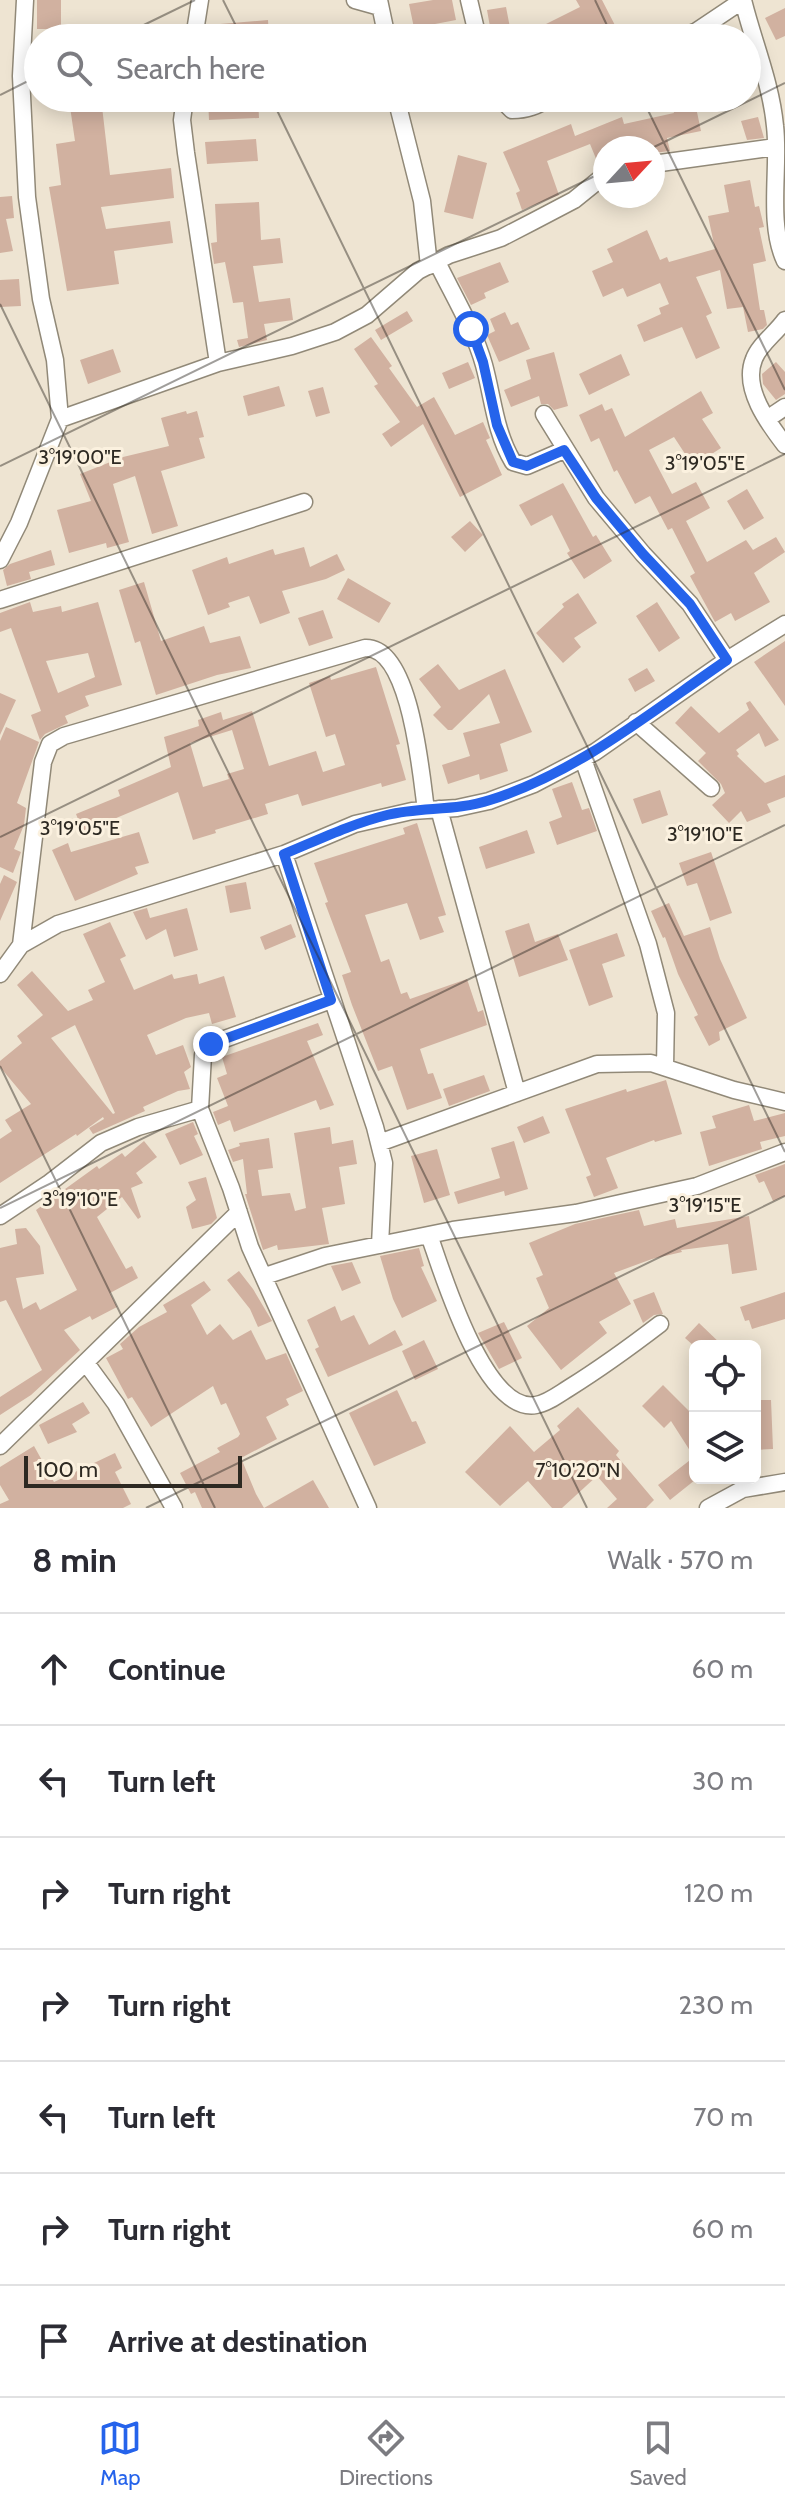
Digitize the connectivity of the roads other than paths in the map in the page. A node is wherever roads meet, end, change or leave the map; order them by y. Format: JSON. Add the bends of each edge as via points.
{"nodes":[{"id":1,"x":25,"y":0,"type":"edge"},
{"id":2,"x":200,"y":0,"type":"edge"},
{"id":3,"x":355,"y":0,"type":"edge"},
{"id":4,"x":469,"y":0,"type":"edge"},
{"id":5,"x":743,"y":0,"type":"edge"},
{"id":6,"x":380,"y":3,"type":"edge"},
{"id":7,"x":196,"y":24,"type":"edge"},
{"id":8,"x":384,"y":24,"type":"edge"},
{"id":9,"x":475,"y":24,"type":"edge"},
{"id":10,"x":707,"y":24,"type":"edge"},
{"id":11,"x":750,"y":24,"type":"edge"},
{"id":12,"x":761,"y":64,"type":"edge"},
{"id":13,"x":183,"y":112,"type":"edge"},
{"id":14,"x":400,"y":112,"type":"edge"},
{"id":15,"x":776,"y":147,"type":"junction"},
{"id":16,"x":665,"y":162,"type":"edge"},
{"id":17,"x":593,"y":185,"type":"edge"},
{"id":18,"x":785,"y":261,"type":"edge"},
{"id":19,"x":433,"y":264,"type":"junction"},
{"id":20,"x":785,"y":320,"type":"edge"},
{"id":21,"x":218,"y":363,"type":"junction"},
{"id":22,"x":785,"y":407,"type":"edge"},
{"id":23,"x":544,"y":414,"type":"dead end"},
{"id":24,"x":60,"y":419,"type":"junction"},
{"id":25,"x":767,"y":419,"type":"junction"},
{"id":26,"x":785,"y":445,"type":"edge"},
{"id":27,"x":564,"y":450,"type":"junction"},
{"id":28,"x":304,"y":502,"type":"dead end"},
{"id":29,"x":0,"y":560,"type":"edge"},
{"id":30,"x":0,"y":600,"type":"edge"},
{"id":31,"x":785,"y":624,"type":"edge"},
{"id":32,"x":727,"y":660,"type":"junction"},
{"id":33,"x":636,"y":722,"type":"junction"},
{"id":34,"x":583,"y":759,"type":"junction"},
{"id":35,"x":711,"y":788,"type":"dead end"},
{"id":36,"x":432,"y":810,"type":"junction"},
{"id":37,"x":284,"y":854,"type":"junction"},
{"id":38,"x":21,"y":945,"type":"junction"},
{"id":39,"x":0,"y":974,"type":"edge"},
{"id":40,"x":331,"y":1000,"type":"junction"},
{"id":41,"x":665,"y":1067,"type":"junction"},
{"id":42,"x":517,"y":1093,"type":"junction"},
{"id":43,"x":785,"y":1102,"type":"edge"},
{"id":44,"x":200,"y":1109,"type":"junction"},
{"id":45,"x":379,"y":1143,"type":"junction"},
{"id":46,"x":785,"y":1152,"type":"edge"},
{"id":47,"x":239,"y":1212,"type":"junction"},
{"id":48,"x":0,"y":1216,"type":"edge"},
{"id":49,"x":429,"y":1235,"type":"junction"},
{"id":50,"x":380,"y":1245,"type":"junction"},
{"id":51,"x":265,"y":1276,"type":"junction"},
{"id":52,"x":660,"y":1324,"type":"dead end"},
{"id":53,"x":86,"y":1363,"type":"junction"},
{"id":54,"x":0,"y":1446,"type":"edge"},
{"id":55,"x":785,"y":1482,"type":"edge"},
{"id":56,"x":174,"y":1508,"type":"edge"},
{"id":57,"x":368,"y":1508,"type":"edge"},
{"id":58,"x":708,"y":1508,"type":"edge"}],
"edges":[{"from":1,"to":24,"type":"street","via":[[21,76],[27,197]]},
{"from":2,"to":7,"type":"street"},
{"from":3,"to":6,"type":"street"},
{"from":4,"to":9,"type":"street"},
{"from":5,"to":10,"type":"street"},
{"from":5,"to":11,"type":"street"},
{"from":6,"to":8,"type":"street"},
{"from":12,"to":15,"type":"street"},
{"from":13,"to":21,"type":"street"},
{"from":14,"to":19,"type":"street"},
{"from":15,"to":16,"type":"street"},
{"from":15,"to":18,"type":"street","via":[[777,213]]},
{"from":17,"to":19,"type":"street","via":[[501,238]]},
{"from":19,"to":21,"type":"street","via":[[367,315],[335,332]]},
{"from":19,"to":27,"type":"street","via":[[471,329],[497,425],[513,462],[527,466]]},
{"from":20,"to":25,"type":"street","via":[[754,359],[751,375]]},
{"from":21,"to":24,"type":"street"},
{"from":22,"to":25,"type":"street"},
{"from":23,"to":27,"type":"street"},
{"from":24,"to":29,"type":"street"},
{"from":25,"to":26,"type":"street"},
{"from":27,"to":32,"type":"street","via":[[596,498],[690,604]]},
{"from":28,"to":30,"type":"street"},
{"from":31,"to":32,"type":"street"},
{"from":32,"to":33,"type":"street"},
{"from":33,"to":34,"type":"street"},
{"from":33,"to":35,"type":"street"},
{"from":34,"to":36,"type":"street","via":[[489,801]]},
{"from":34,"to":41,"type":"street","via":[[648,944],[666,1013]]},
{"from":36,"to":37,"type":"street","via":[[355,824]]},
{"from":36,"to":38,"type":"street","via":[[400,682],[390,661],[374,647],[64,736],[50,744],[43,762]]},
{"from":36,"to":42,"type":"street"},
{"from":37,"to":38,"type":"street","via":[[58,924]]},
{"from":37,"to":40,"type":"street"},
{"from":38,"to":39,"type":"street"},
{"from":40,"to":44,"type":"street","via":[[211,1044],[203,1055]]},
{"from":40,"to":45,"type":"street"},
{"from":41,"to":42,"type":"street","via":[[626,1061],[597,1064]]},
{"from":41,"to":43,"type":"street"},
{"from":42,"to":45,"type":"street"},
{"from":44,"to":47,"type":"street"},
{"from":44,"to":48,"type":"street","via":[[101,1143]]},
{"from":45,"to":50,"type":"street","via":[[384,1163]]},
{"from":46,"to":49,"type":"street","via":[[697,1186],[576,1213]]},
{"from":47,"to":51,"type":"street"},
{"from":47,"to":53,"type":"street"},
{"from":49,"to":50,"type":"street"},
{"from":49,"to":52,"type":"street","via":[[474,1351],[521,1404],[550,1400]]},
{"from":50,"to":51,"type":"street"},
{"from":51,"to":57,"type":"street"},
{"from":53,"to":54,"type":"street"},
{"from":53,"to":56,"type":"street","via":[[116,1404]]},
{"from":55,"to":58,"type":"street","via":[[743,1489]]}]}
